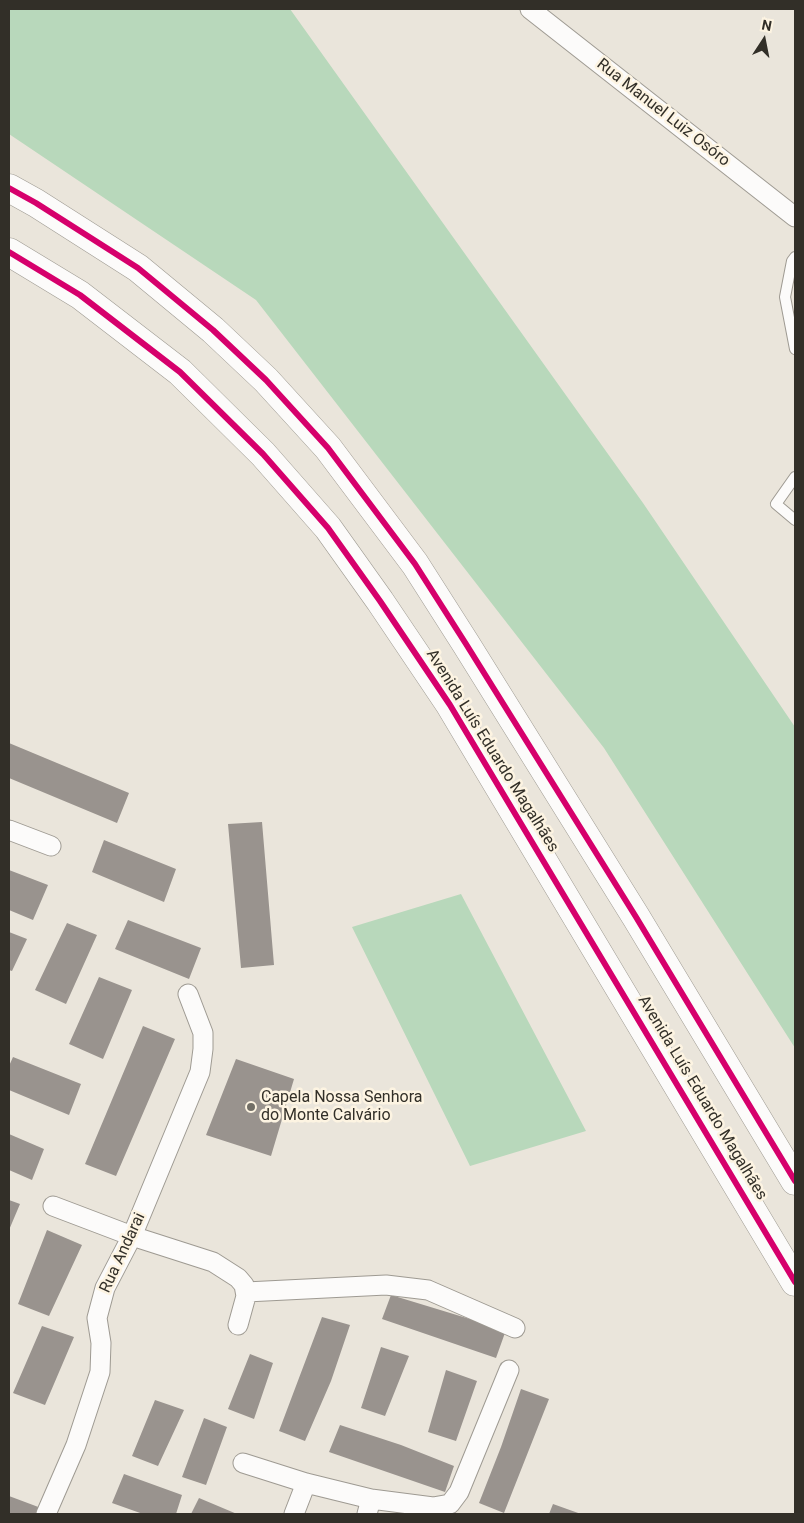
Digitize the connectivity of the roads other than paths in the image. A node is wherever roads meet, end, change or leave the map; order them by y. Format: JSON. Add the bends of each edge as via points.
{"nodes":[{"id":1,"x":530,"y":9,"type":"edge"},
{"id":2,"x":9,"y":188,"type":"edge"},
{"id":3,"x":795,"y":217,"type":"edge"},
{"id":4,"x":9,"y":252,"type":"edge"},
{"id":5,"x":795,"y":257,"type":"edge"},
{"id":6,"x":795,"y":349,"type":"edge"},
{"id":7,"x":795,"y":477,"type":"edge"},
{"id":8,"x":795,"y":520,"type":"edge"},
{"id":9,"x":9,"y":830,"type":"edge"},
{"id":10,"x":51,"y":846,"type":"dead end"},
{"id":11,"x":188,"y":994,"type":"dead end"},
{"id":12,"x":795,"y":1180,"type":"edge"},
{"id":13,"x":53,"y":1206,"type":"dead end"},
{"id":14,"x":132,"y":1236,"type":"junction"},
{"id":15,"x":795,"y":1282,"type":"edge"},
{"id":16,"x":246,"y":1292,"type":"junction"},
{"id":17,"x":238,"y":1325,"type":"dead end"},
{"id":18,"x":515,"y":1328,"type":"dead end"},
{"id":19,"x":509,"y":1370,"type":"dead end"},
{"id":20,"x":243,"y":1463,"type":"dead end"},
{"id":21,"x":306,"y":1483,"type":"junction"},
{"id":22,"x":369,"y":1506,"type":"edge"},
{"id":23,"x":46,"y":1514,"type":"edge"},
{"id":24,"x":294,"y":1514,"type":"edge"}],
"edges":[{"from":1,"to":3,"type":"street","name":"Rua Manuel Luiz Osóro"},
{"from":2,"to":12,"type":"main road","via":[[138,268],[213,330],[266,380],[328,448],[415,564],[636,917]]},
{"from":4,"to":15,"type":"main road","name":"Avenida Luís Eduardo Magalhães","via":[[80,295],[180,372],[264,454],[328,528],[450,705]]},
{"from":5,"to":6,"type":"lane","via":[[785,297]]},
{"from":7,"to":8,"type":"lane","via":[[776,504]]},
{"from":9,"to":10,"type":"street"},
{"from":11,"to":14,"type":"street","name":"Rua Andarai","via":[[203,1033],[200,1072]]},
{"from":13,"to":14,"type":"street"},
{"from":14,"to":16,"type":"street","via":[[213,1262],[238,1278]]},
{"from":14,"to":23,"type":"street","name":"Rua Andarai","via":[[105,1288],[97,1318],[101,1343],[100,1372],[76,1445]]},
{"from":16,"to":17,"type":"street"},
{"from":16,"to":18,"type":"street","via":[[386,1285],[428,1290]]},
{"from":19,"to":22,"type":"street","via":[[459,1492],[450,1504],[433,1507]]},
{"from":20,"to":21,"type":"street"},
{"from":21,"to":22,"type":"street"},
{"from":21,"to":24,"type":"street"}]}
